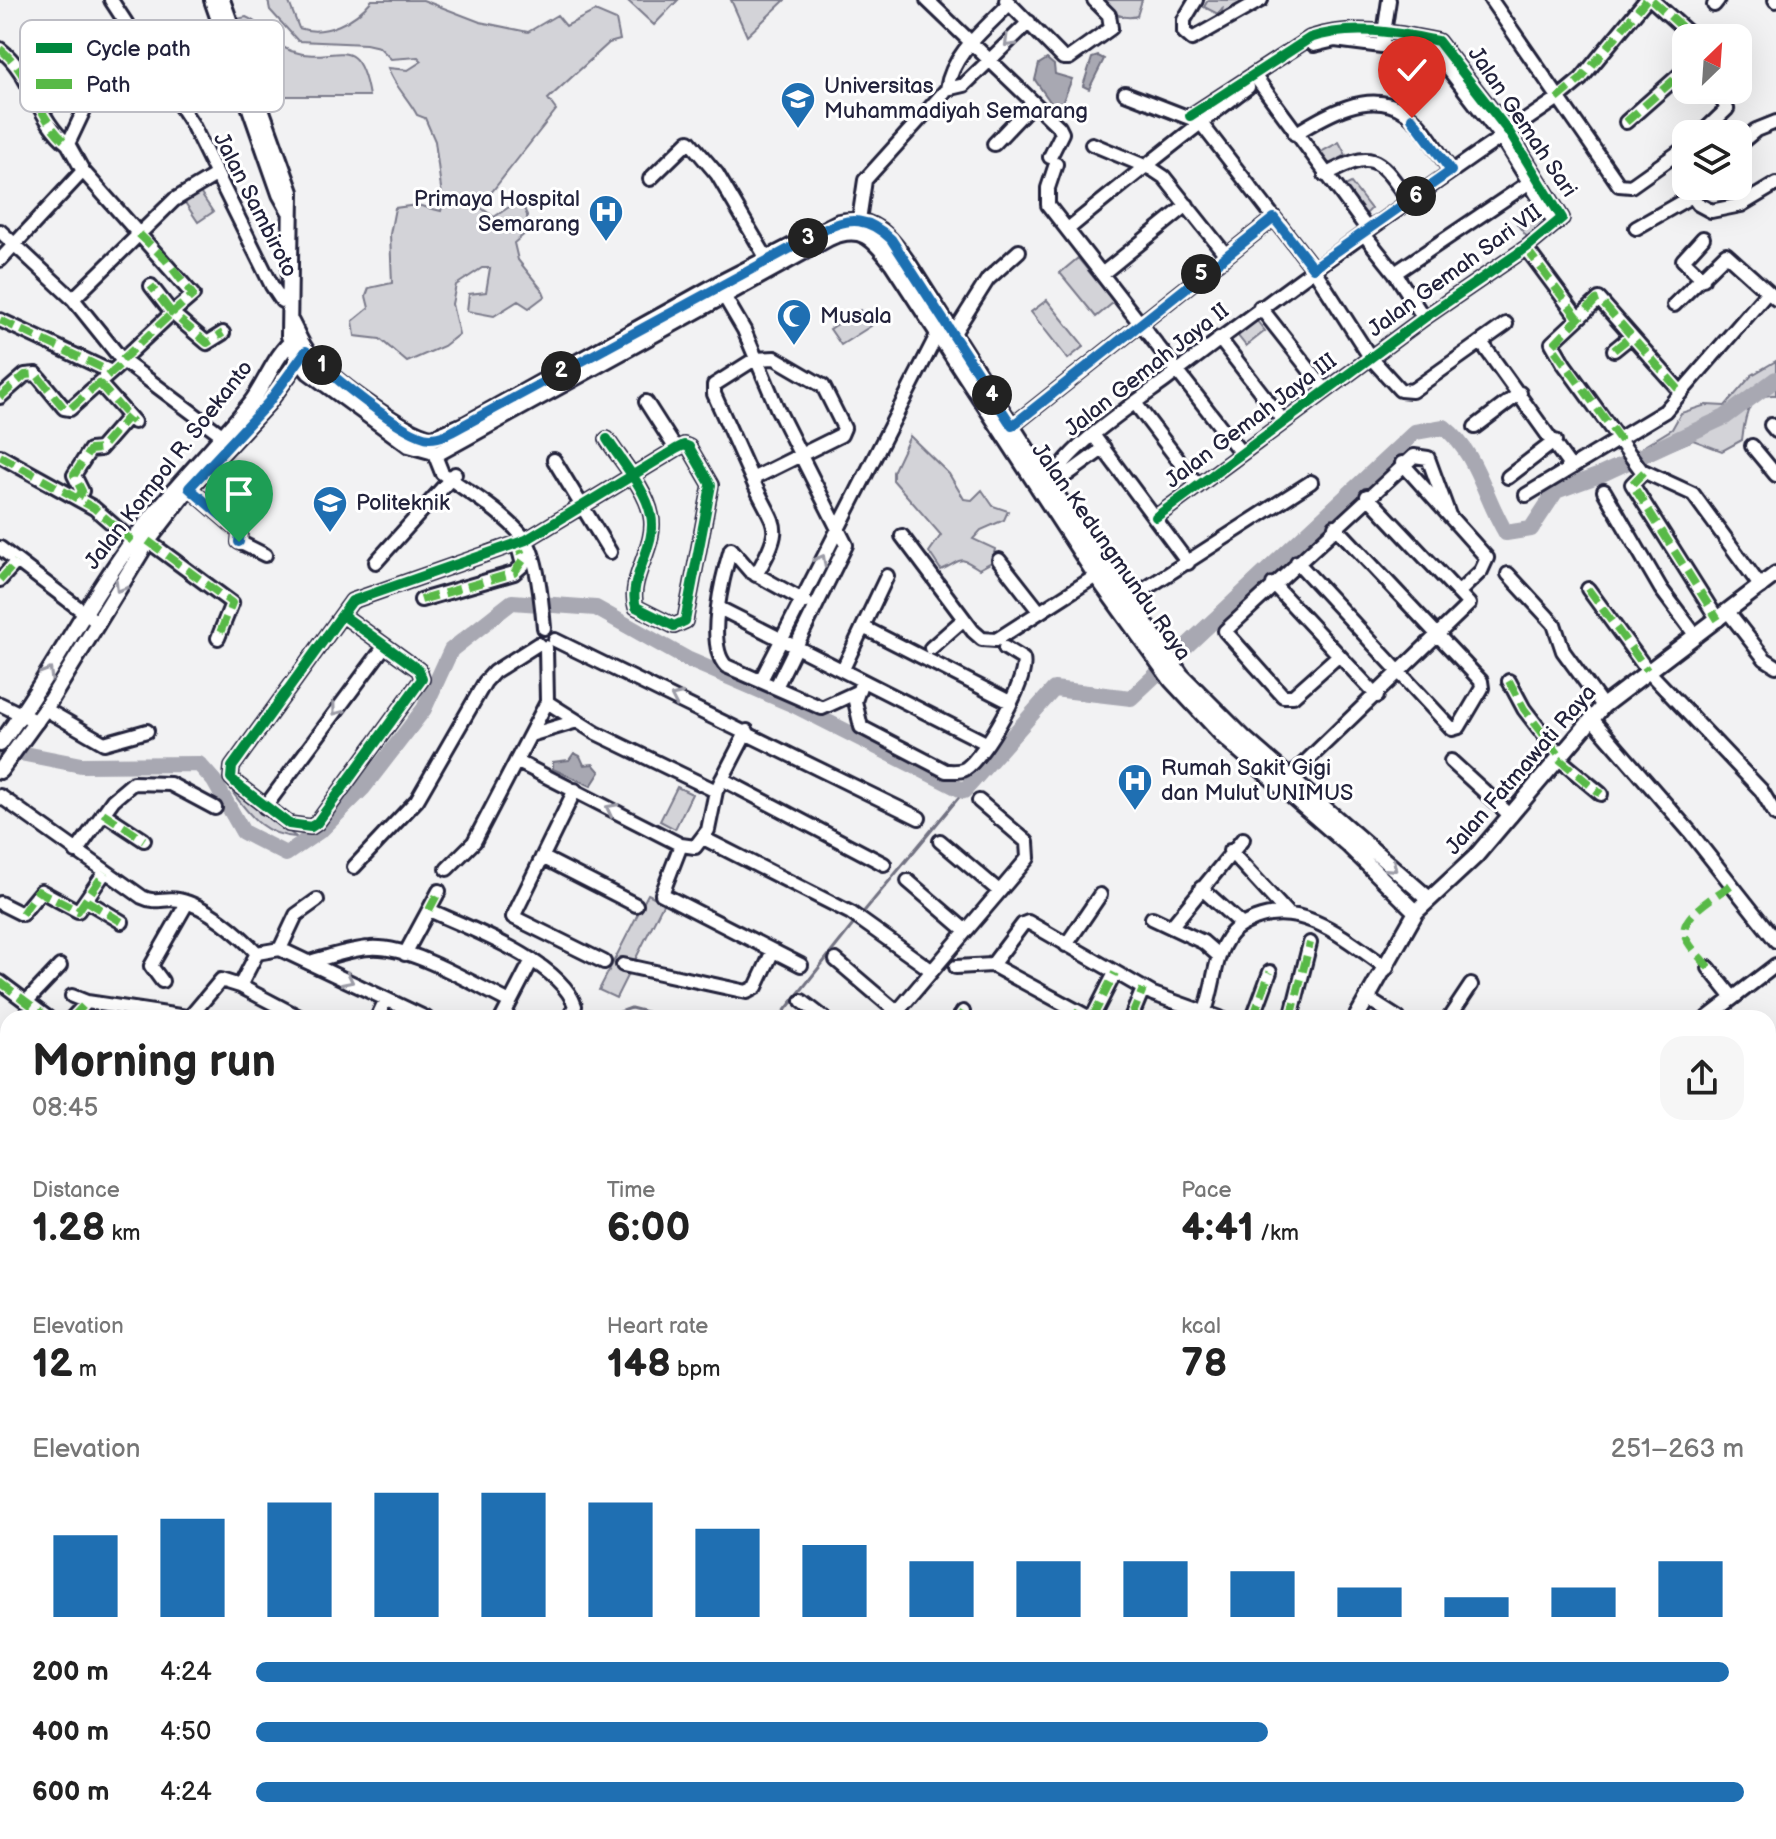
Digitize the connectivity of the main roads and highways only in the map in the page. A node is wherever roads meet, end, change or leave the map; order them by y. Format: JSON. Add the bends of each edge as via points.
{"nodes":[{"id":1,"x":212,"y":0,"type":"edge"},
{"id":2,"x":222,"y":0,"type":"edge"},
{"id":3,"x":219,"y":20,"type":"edge"},
{"id":4,"x":229,"y":20,"type":"edge"},
{"id":5,"x":251,"y":112,"type":"edge"},
{"id":6,"x":262,"y":112,"type":"edge"},
{"id":7,"x":289,"y":210,"type":"junction"},
{"id":8,"x":815,"y":240,"type":"junction"},
{"id":9,"x":721,"y":290,"type":"junction"},
{"id":10,"x":926,"y":303,"type":"junction"},
{"id":11,"x":294,"y":340,"type":"junction"},
{"id":12,"x":302,"y":354,"type":"junction"},
{"id":13,"x":1007,"y":430,"type":"junction"},
{"id":14,"x":227,"y":440,"type":"junction"},
{"id":15,"x":184,"y":484,"type":"junction"},
{"id":16,"x":1101,"y":572,"type":"junction"},
{"id":17,"x":1776,"y":574,"type":"edge"},
{"id":18,"x":1147,"y":639,"type":"junction"},
{"id":19,"x":30,"y":718,"type":"junction"},
{"id":20,"x":7,"y":743,"type":"edge"},
{"id":21,"x":0,"y":771,"type":"edge"},
{"id":22,"x":1352,"y":840,"type":"junction"},
{"id":23,"x":1429,"y":899,"type":"junction"},
{"id":24,"x":1416,"y":912,"type":"junction"},
{"id":25,"x":1361,"y":1010,"type":"edge"}],
"edges":[{"from":1,"to":3,"type":"main road"},
{"from":2,"to":4,"type":"main road"},
{"from":5,"to":7,"type":"main road"},
{"from":6,"to":7,"type":"main road","via":[[291,192]]},
{"from":7,"to":11,"type":"main road","via":[[289,319]]},
{"from":8,"to":9,"type":"main road"},
{"from":8,"to":9,"type":"main road","via":[[767,259]]},
{"from":8,"to":10,"type":"main road","name":"Jalan Kedungmundu Raya","via":[[839,222],[875,225],[891,239]]},
{"from":9,"to":12,"type":"main road","via":[[466,424],[435,450]]},
{"from":10,"to":13,"type":"main road","name":"Jalan Kedungmundu Raya","via":[[938,333]]},
{"from":10,"to":13,"type":"main road","name":"Jalan Kedungmundu Raya","via":[[954,333]]},
{"from":11,"to":12,"type":"main road"},
{"from":11,"to":14,"type":"main road","name":"Jalan Kompol R. Soekanto"},
{"from":12,"to":14,"type":"main road","name":"Jalan Kompol R. Soekanto","via":[[268,403]]},
{"from":13,"to":16,"type":"main road","name":"Jalan Kedungmundu Raya","via":[[1048,480]]},
{"from":14,"to":15,"type":"main road","name":"Jalan Kompol R. Soekanto"},
{"from":19,"to":15,"type":"main road","name":"Jalan Kompol R. Soekanto","one_way":true,"via":[[83,614],[132,541]]},
{"from":15,"to":19,"type":"main road","name":"Jalan Kompol R. Soekanto","one_way":true,"via":[[45,709]]},
{"from":16,"to":18,"type":"main road","name":"Jalan Kedungmundu Raya"},
{"from":16,"to":18,"type":"main road","name":"Jalan Kedungmundu Raya","via":[[1130,599]]},
{"from":17,"to":23,"type":"main road","name":"Jalan Fatmawati Raya","via":[[1603,706],[1462,872]]},
{"from":18,"to":22,"type":"main road","name":"Jalan Kedungmundu Raya","via":[[1240,743]]},
{"from":19,"to":20,"type":"main road","name":"Jalan Kompol R. Soekanto"},
{"from":20,"to":21,"type":"main road","name":"Jalan Kompol R. Soekanto"},
{"from":22,"to":23,"type":"main road","name":"Jalan Kedungmundu Raya","one_way":true},
{"from":22,"to":24,"type":"main road","name":"Jalan Kedungmundu Raya"},
{"from":23,"to":24,"type":"main road","name":"Jalan Fatmawati Raya"},
{"from":24,"to":25,"type":"main road","name":"Jalan Fatmawati Raya"}]}
